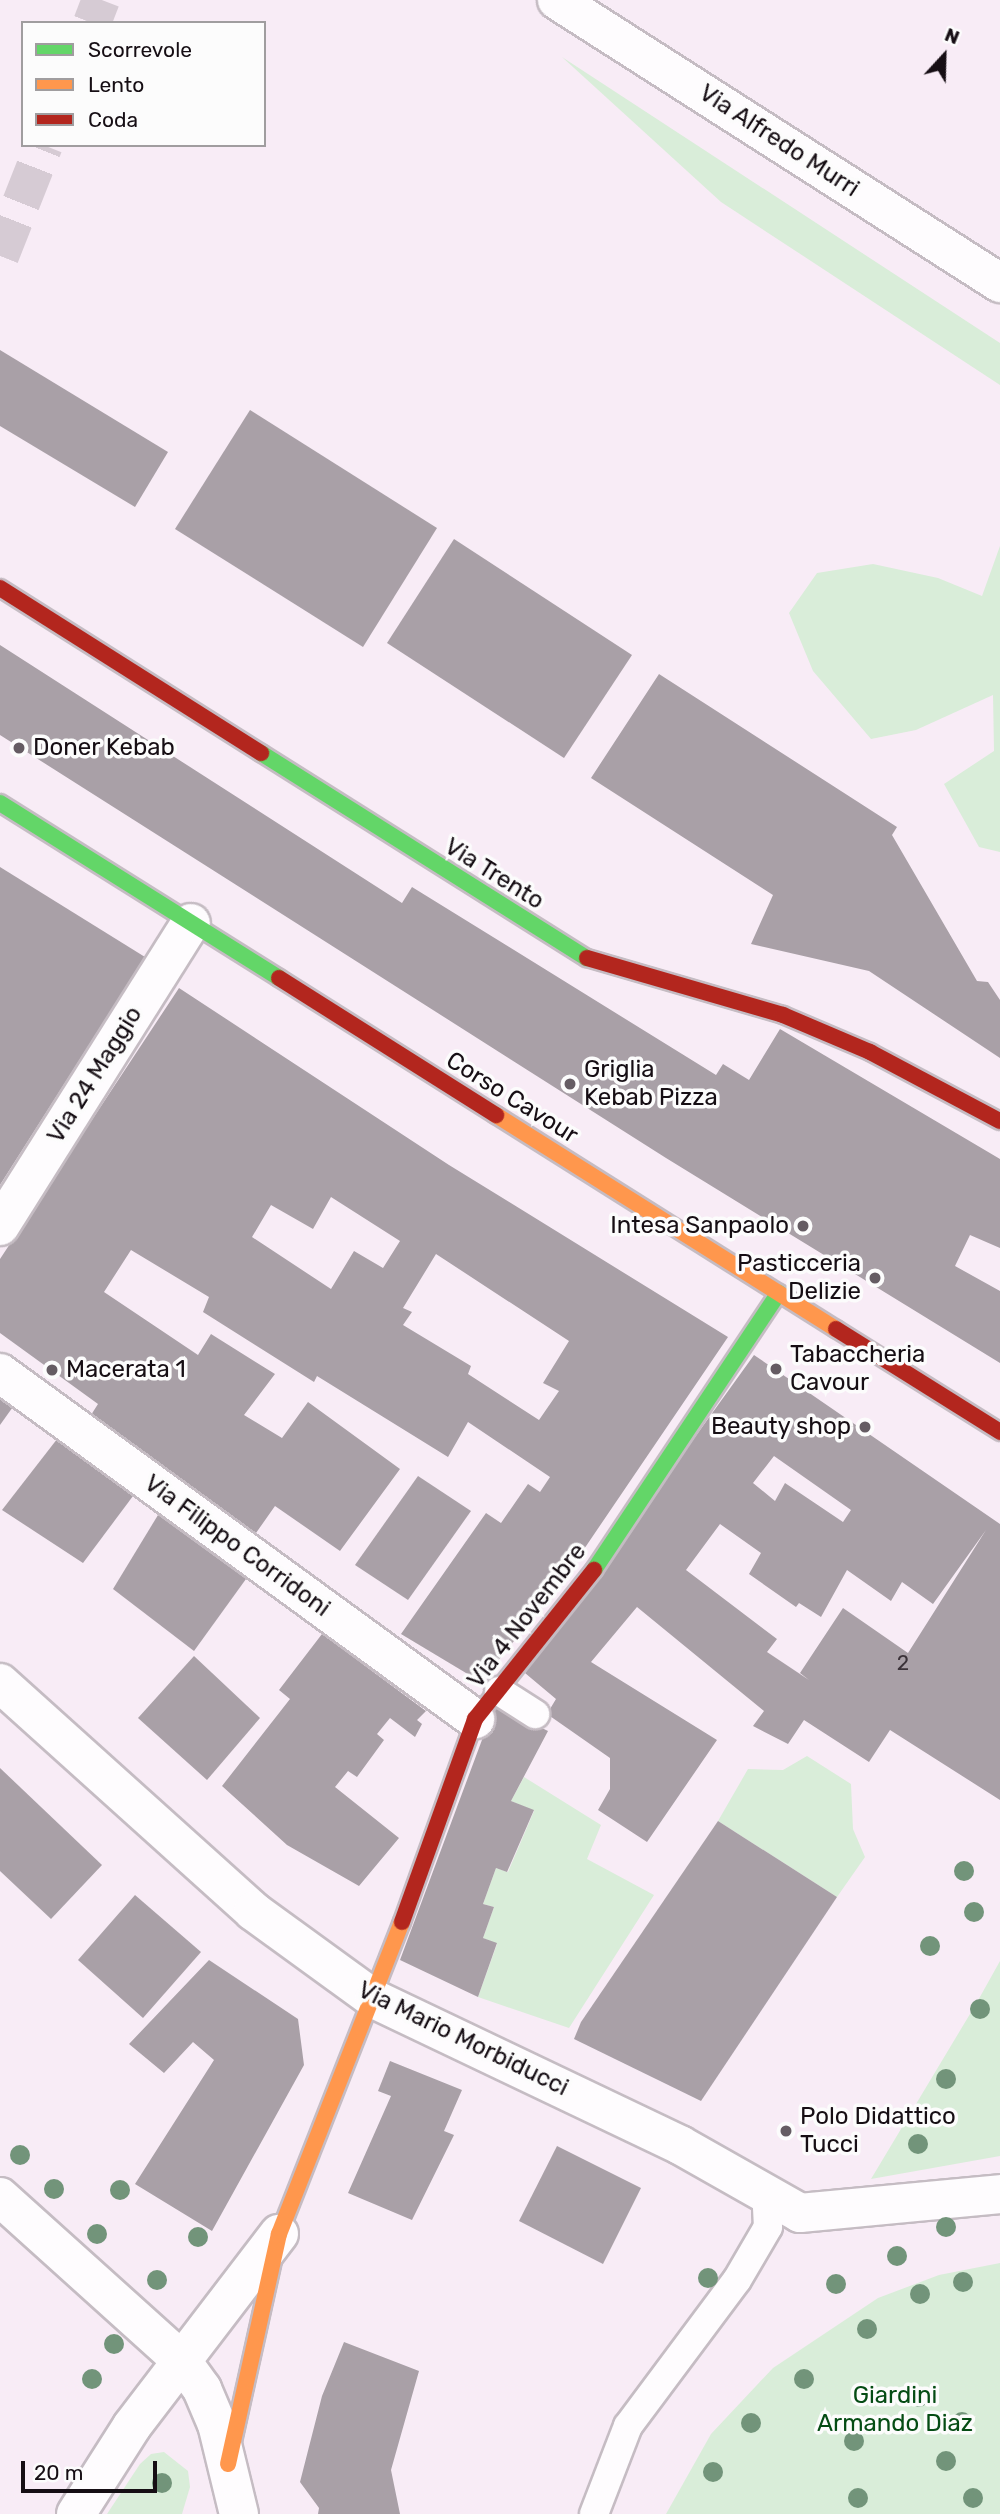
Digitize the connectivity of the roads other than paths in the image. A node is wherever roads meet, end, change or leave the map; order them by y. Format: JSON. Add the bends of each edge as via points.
{"nodes":[{"id":1,"x":557,"y":0,"type":"edge"},
{"id":2,"x":1000,"y":283,"type":"edge"},
{"id":3,"x":0,"y":588,"type":"edge"},
{"id":4,"x":0,"y":803,"type":"edge"},
{"id":5,"x":191,"y":923,"type":"junction"},
{"id":6,"x":1000,"y":1121,"type":"edge"},
{"id":7,"x":0,"y":1226,"type":"edge"},
{"id":8,"x":779,"y":1293,"type":"junction"},
{"id":9,"x":0,"y":1373,"type":"edge"},
{"id":10,"x":1000,"y":1432,"type":"edge"},
{"id":11,"x":0,"y":1682,"type":"edge"},
{"id":12,"x":487,"y":1705,"type":"junction"},
{"id":13,"x":535,"y":1714,"type":"dead end"},
{"id":14,"x":374,"y":1999,"type":"junction"},
{"id":15,"x":766,"y":2194,"type":"junction"},
{"id":16,"x":1000,"y":2194,"type":"edge"},
{"id":17,"x":0,"y":2197,"type":"edge"},
{"id":18,"x":279,"y":2234,"type":"junction"},
{"id":19,"x":181,"y":2360,"type":"junction"},
{"id":20,"x":229,"y":2464,"type":"junction"},
{"id":21,"x":76,"y":2514,"type":"edge"},
{"id":22,"x":239,"y":2514,"type":"edge"},
{"id":23,"x":594,"y":2514,"type":"edge"}],
"edges":[{"from":1,"to":2,"type":"street","name":"Via Alfredo Murri"},
{"from":3,"to":6,"type":"main road","name":"Via Trento","via":[[583,957],[783,1015],[870,1052]]},
{"from":4,"to":5,"type":"main road","name":"Corso Cavour"},
{"from":5,"to":7,"type":"street","name":"Via 24 Maggio"},
{"from":5,"to":8,"type":"main road","name":"Corso Cavour"},
{"from":8,"to":10,"type":"main road","name":"Corso Cavour"},
{"from":8,"to":12,"type":"main road","name":"Via 4 Novembre","via":[[594,1570]]},
{"from":9,"to":12,"type":"street","name":"Via Filippo Corridoni"},
{"from":11,"to":14,"type":"street","name":"Via Mario Morbiducci","via":[[253,1911]]},
{"from":12,"to":13,"type":"lane"},
{"from":12,"to":14,"type":"main road","name":"Via 4 Novembre"},
{"from":14,"to":15,"type":"street","name":"Via Mario Morbiducci","via":[[680,2145]]},
{"from":14,"to":18,"type":"main road","name":"Via 4 Novembre"},
{"from":15,"to":16,"type":"street","name":"Via Mario Morbiducci","via":[[800,2213]]},
{"from":15,"to":23,"type":"lane","via":[[768,2227],[737,2280],[628,2426]]},
{"from":17,"to":19,"type":"street"},
{"from":18,"to":19,"type":"street"},
{"from":18,"to":20,"type":"main road","name":"Via 4 Novembre"},
{"from":19,"to":20,"type":"street","via":[[202,2389]]},
{"from":19,"to":21,"type":"street"},
{"from":20,"to":22,"type":"street"}]}
